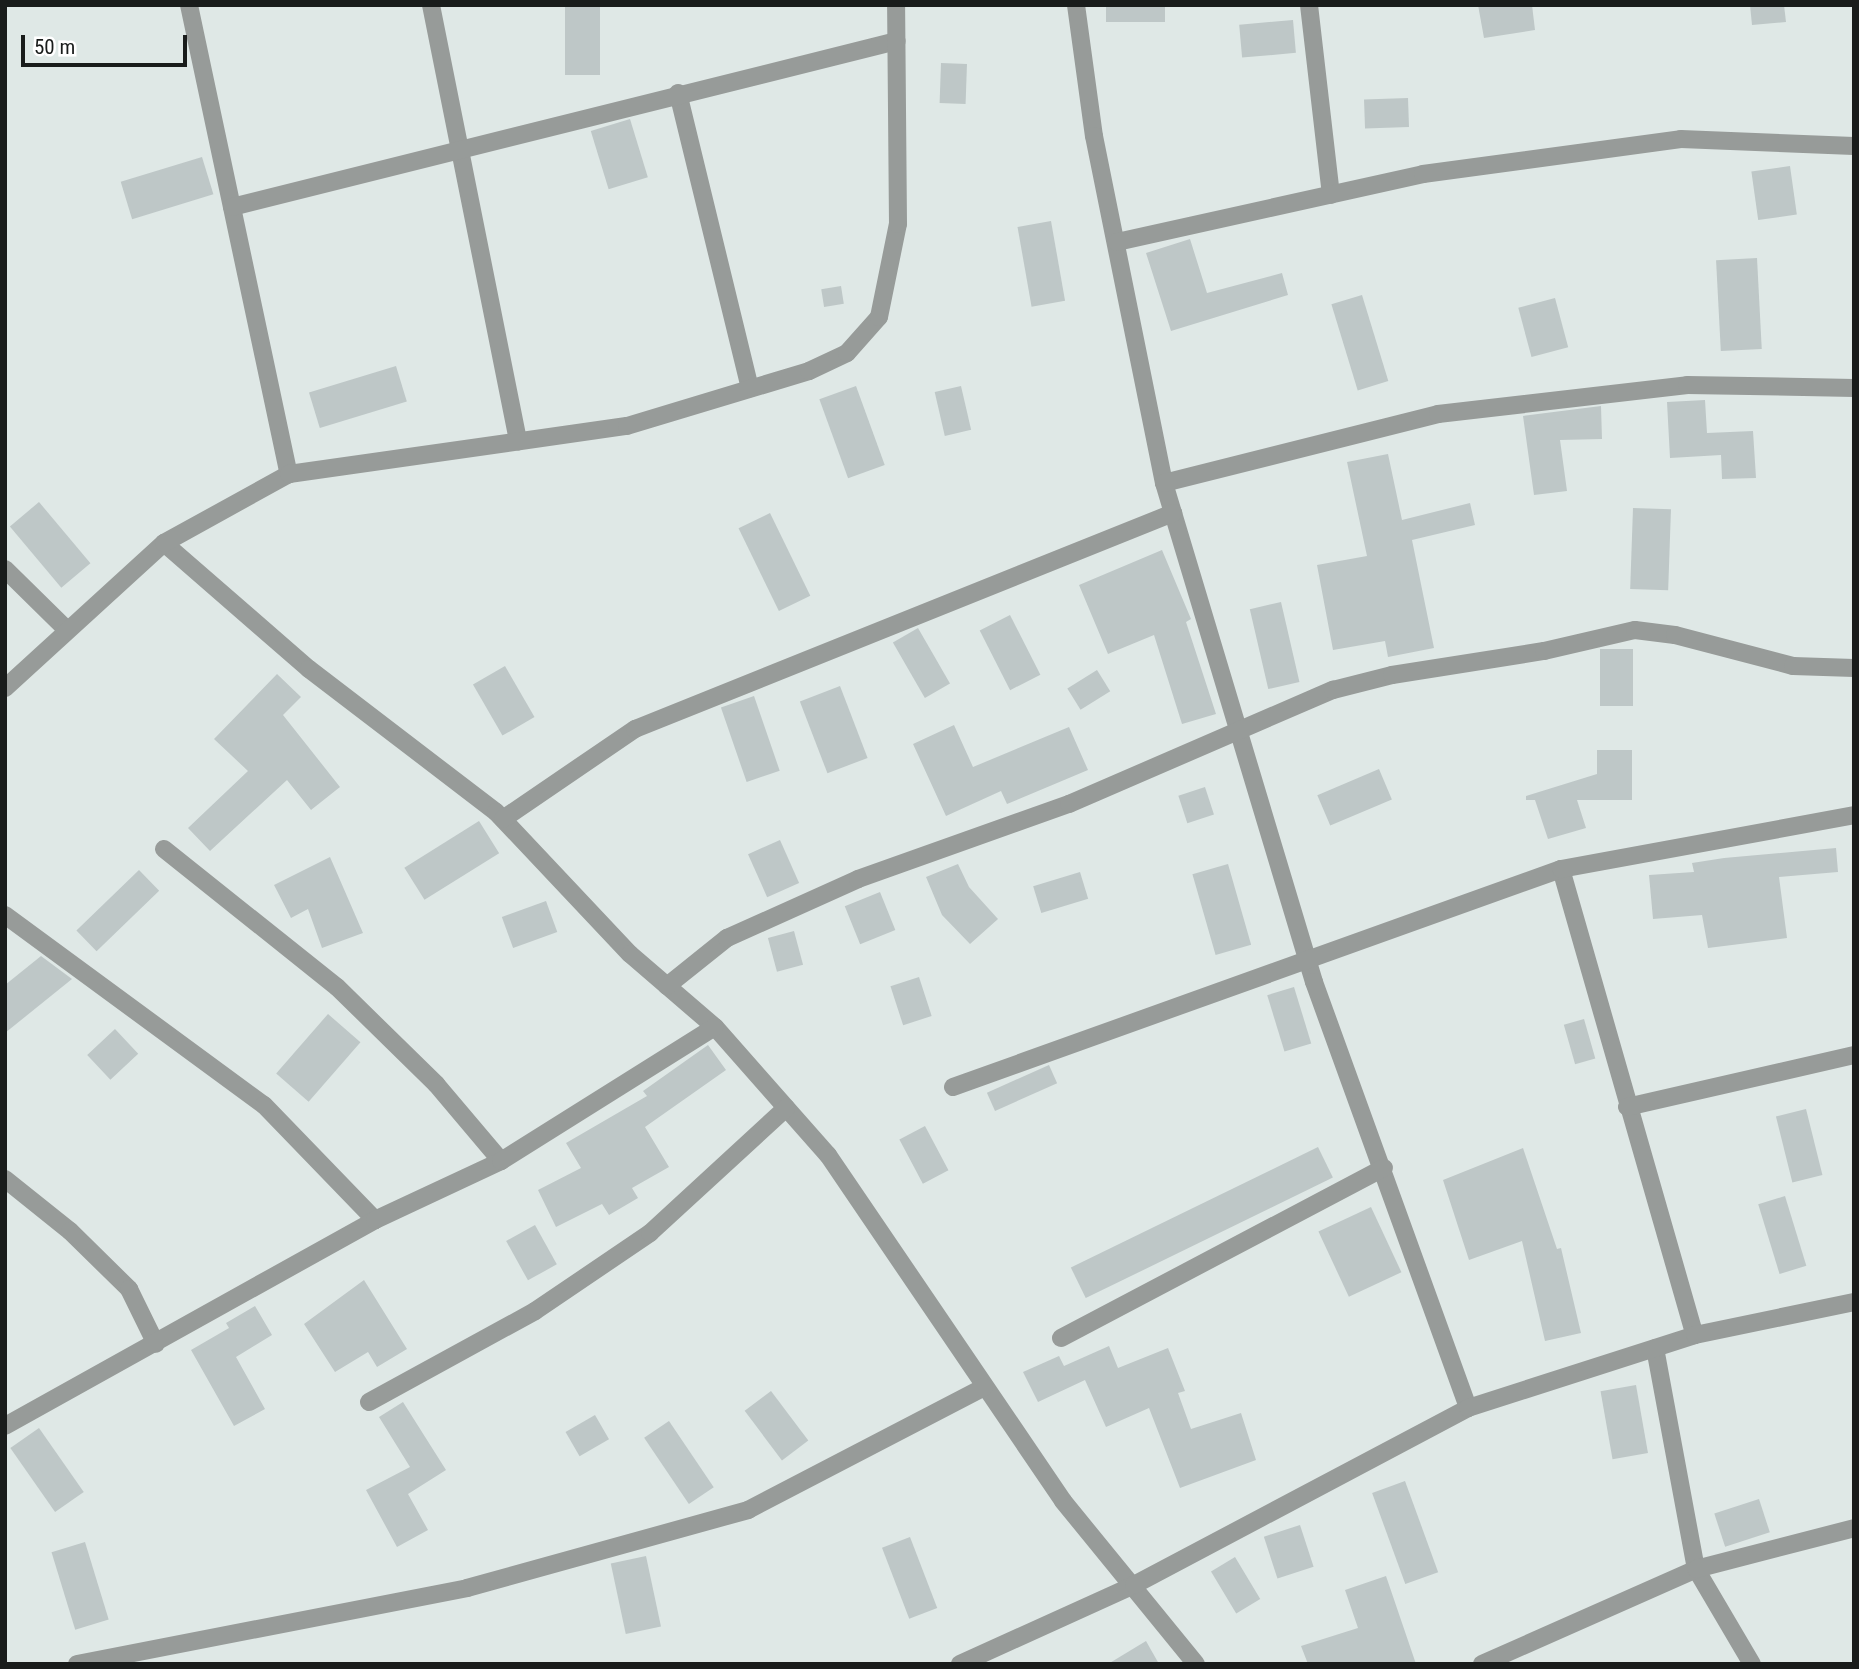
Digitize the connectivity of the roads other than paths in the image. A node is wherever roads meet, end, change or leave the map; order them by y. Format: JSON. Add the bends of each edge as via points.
{"nodes":[{"id":1,"x":189,"y":5,"type":"edge"},
{"id":2,"x":431,"y":5,"type":"edge"},
{"id":3,"x":896,"y":5,"type":"edge"},
{"id":4,"x":1076,"y":5,"type":"edge"},
{"id":5,"x":1309,"y":5,"type":"edge"},
{"id":6,"x":897,"y":41,"type":"junction"},
{"id":7,"x":678,"y":93,"type":"junction"},
{"id":8,"x":1854,"y":146,"type":"edge"},
{"id":9,"x":461,"y":149,"type":"junction"},
{"id":10,"x":1331,"y":195,"type":"junction"},
{"id":11,"x":232,"y":207,"type":"junction"},
{"id":12,"x":1117,"y":242,"type":"junction"},
{"id":13,"x":750,"y":388,"type":"junction"},
{"id":14,"x":1854,"y":388,"type":"edge"},
{"id":15,"x":518,"y":441,"type":"junction"},
{"id":16,"x":289,"y":474,"type":"junction"},
{"id":17,"x":1164,"y":483,"type":"junction"},
{"id":18,"x":1173,"y":513,"type":"junction"},
{"id":19,"x":164,"y":542,"type":"junction"},
{"id":20,"x":5,"y":569,"type":"edge"},
{"id":21,"x":67,"y":630,"type":"junction"},
{"id":22,"x":1854,"y":668,"type":"edge"},
{"id":23,"x":5,"y":688,"type":"edge"},
{"id":24,"x":1239,"y":733,"type":"junction"},
{"id":25,"x":1854,"y":815,"type":"edge"},
{"id":26,"x":503,"y":819,"type":"junction"},
{"id":27,"x":164,"y":849,"type":"dead end"},
{"id":28,"x":1561,"y":869,"type":"junction"},
{"id":29,"x":5,"y":915,"type":"edge"},
{"id":30,"x":1307,"y":959,"type":"junction"},
{"id":31,"x":667,"y":986,"type":"junction"},
{"id":32,"x":715,"y":1027,"type":"junction"},
{"id":33,"x":1854,"y":1055,"type":"edge"},
{"id":34,"x":953,"y":1087,"type":"dead end"},
{"id":35,"x":1627,"y":1107,"type":"junction"},
{"id":36,"x":786,"y":1108,"type":"junction"},
{"id":37,"x":501,"y":1161,"type":"junction"},
{"id":38,"x":1384,"y":1168,"type":"junction"},
{"id":39,"x":5,"y":1179,"type":"edge"},
{"id":40,"x":375,"y":1220,"type":"junction"},
{"id":41,"x":1854,"y":1302,"type":"edge"},
{"id":42,"x":1695,"y":1335,"type":"junction"},
{"id":43,"x":1061,"y":1338,"type":"dead end"},
{"id":44,"x":156,"y":1344,"type":"junction"},
{"id":45,"x":1655,"y":1348,"type":"junction"},
{"id":46,"x":984,"y":1387,"type":"junction"},
{"id":47,"x":369,"y":1402,"type":"dead end"},
{"id":48,"x":1468,"y":1408,"type":"junction"},
{"id":49,"x":5,"y":1426,"type":"edge"},
{"id":50,"x":1854,"y":1528,"type":"edge"},
{"id":51,"x":1696,"y":1569,"type":"junction"},
{"id":52,"x":1134,"y":1585,"type":"junction"},
{"id":53,"x":80,"y":1663,"type":"edge"},
{"id":54,"x":960,"y":1664,"type":"edge"},
{"id":55,"x":1196,"y":1664,"type":"edge"},
{"id":56,"x":1482,"y":1664,"type":"edge"},
{"id":57,"x":1752,"y":1664,"type":"edge"}],
"edges":[{"from":1,"to":11,"type":"street"},
{"from":2,"to":9,"type":"street"},
{"from":3,"to":6,"type":"street"},
{"from":4,"to":12,"type":"street","via":[[1094,136]]},
{"from":5,"to":10,"type":"street"},
{"from":6,"to":7,"type":"street"},
{"from":6,"to":13,"type":"street","via":[[898,224],[879,317],[847,354]]},
{"from":7,"to":9,"type":"street"},
{"from":7,"to":13,"type":"street"},
{"from":8,"to":10,"type":"street","via":[[1681,139],[1423,174]]},
{"from":9,"to":11,"type":"street"},
{"from":9,"to":15,"type":"street"},
{"from":10,"to":12,"type":"street"},
{"from":11,"to":16,"type":"street"},
{"from":12,"to":17,"type":"street"},
{"from":13,"to":15,"type":"street","via":[[627,426]]},
{"from":14,"to":17,"type":"street","via":[[1687,385],[1438,414]]},
{"from":15,"to":16,"type":"street"},
{"from":16,"to":19,"type":"street"},
{"from":17,"to":18,"type":"street"},
{"from":18,"to":24,"type":"street"},
{"from":18,"to":26,"type":"street","via":[[635,729]]},
{"from":19,"to":21,"type":"street"},
{"from":19,"to":26,"type":"street","via":[[309,669]]},
{"from":20,"to":21,"type":"street"},
{"from":21,"to":23,"type":"street"},
{"from":22,"to":24,"type":"street","via":[[1793,666],[1675,635],[1635,630],[1333,690]]},
{"from":24,"to":30,"type":"street"},
{"from":24,"to":31,"type":"street","via":[[1069,804],[858,879],[727,938]]},
{"from":25,"to":28,"type":"street"},
{"from":26,"to":31,"type":"street","via":[[630,954]]},
{"from":27,"to":37,"type":"street","via":[[337,987],[436,1084]]},
{"from":28,"to":30,"type":"street"},
{"from":28,"to":35,"type":"street"},
{"from":29,"to":40,"type":"street","via":[[264,1105]]},
{"from":30,"to":34,"type":"street"},
{"from":30,"to":38,"type":"street"},
{"from":31,"to":32,"type":"street"},
{"from":32,"to":36,"type":"street"},
{"from":32,"to":37,"type":"street"},
{"from":33,"to":35,"type":"street"},
{"from":35,"to":42,"type":"street"},
{"from":36,"to":46,"type":"street","via":[[828,1155]]},
{"from":36,"to":47,"type":"street","via":[[650,1233],[535,1311]]},
{"from":37,"to":40,"type":"street"},
{"from":38,"to":43,"type":"street"},
{"from":38,"to":48,"type":"street"},
{"from":39,"to":44,"type":"street","via":[[70,1231],[129,1289]]},
{"from":40,"to":44,"type":"street"},
{"from":41,"to":42,"type":"street"},
{"from":42,"to":45,"type":"street"},
{"from":44,"to":49,"type":"street"},
{"from":45,"to":48,"type":"street"},
{"from":45,"to":51,"type":"street"},
{"from":46,"to":52,"type":"street","via":[[1063,1501]]},
{"from":46,"to":53,"type":"street","via":[[748,1510],[467,1588]]},
{"from":48,"to":52,"type":"street"},
{"from":50,"to":51,"type":"street"},
{"from":51,"to":56,"type":"street"},
{"from":51,"to":57,"type":"street"},
{"from":52,"to":54,"type":"street"},
{"from":52,"to":55,"type":"street"}]}
